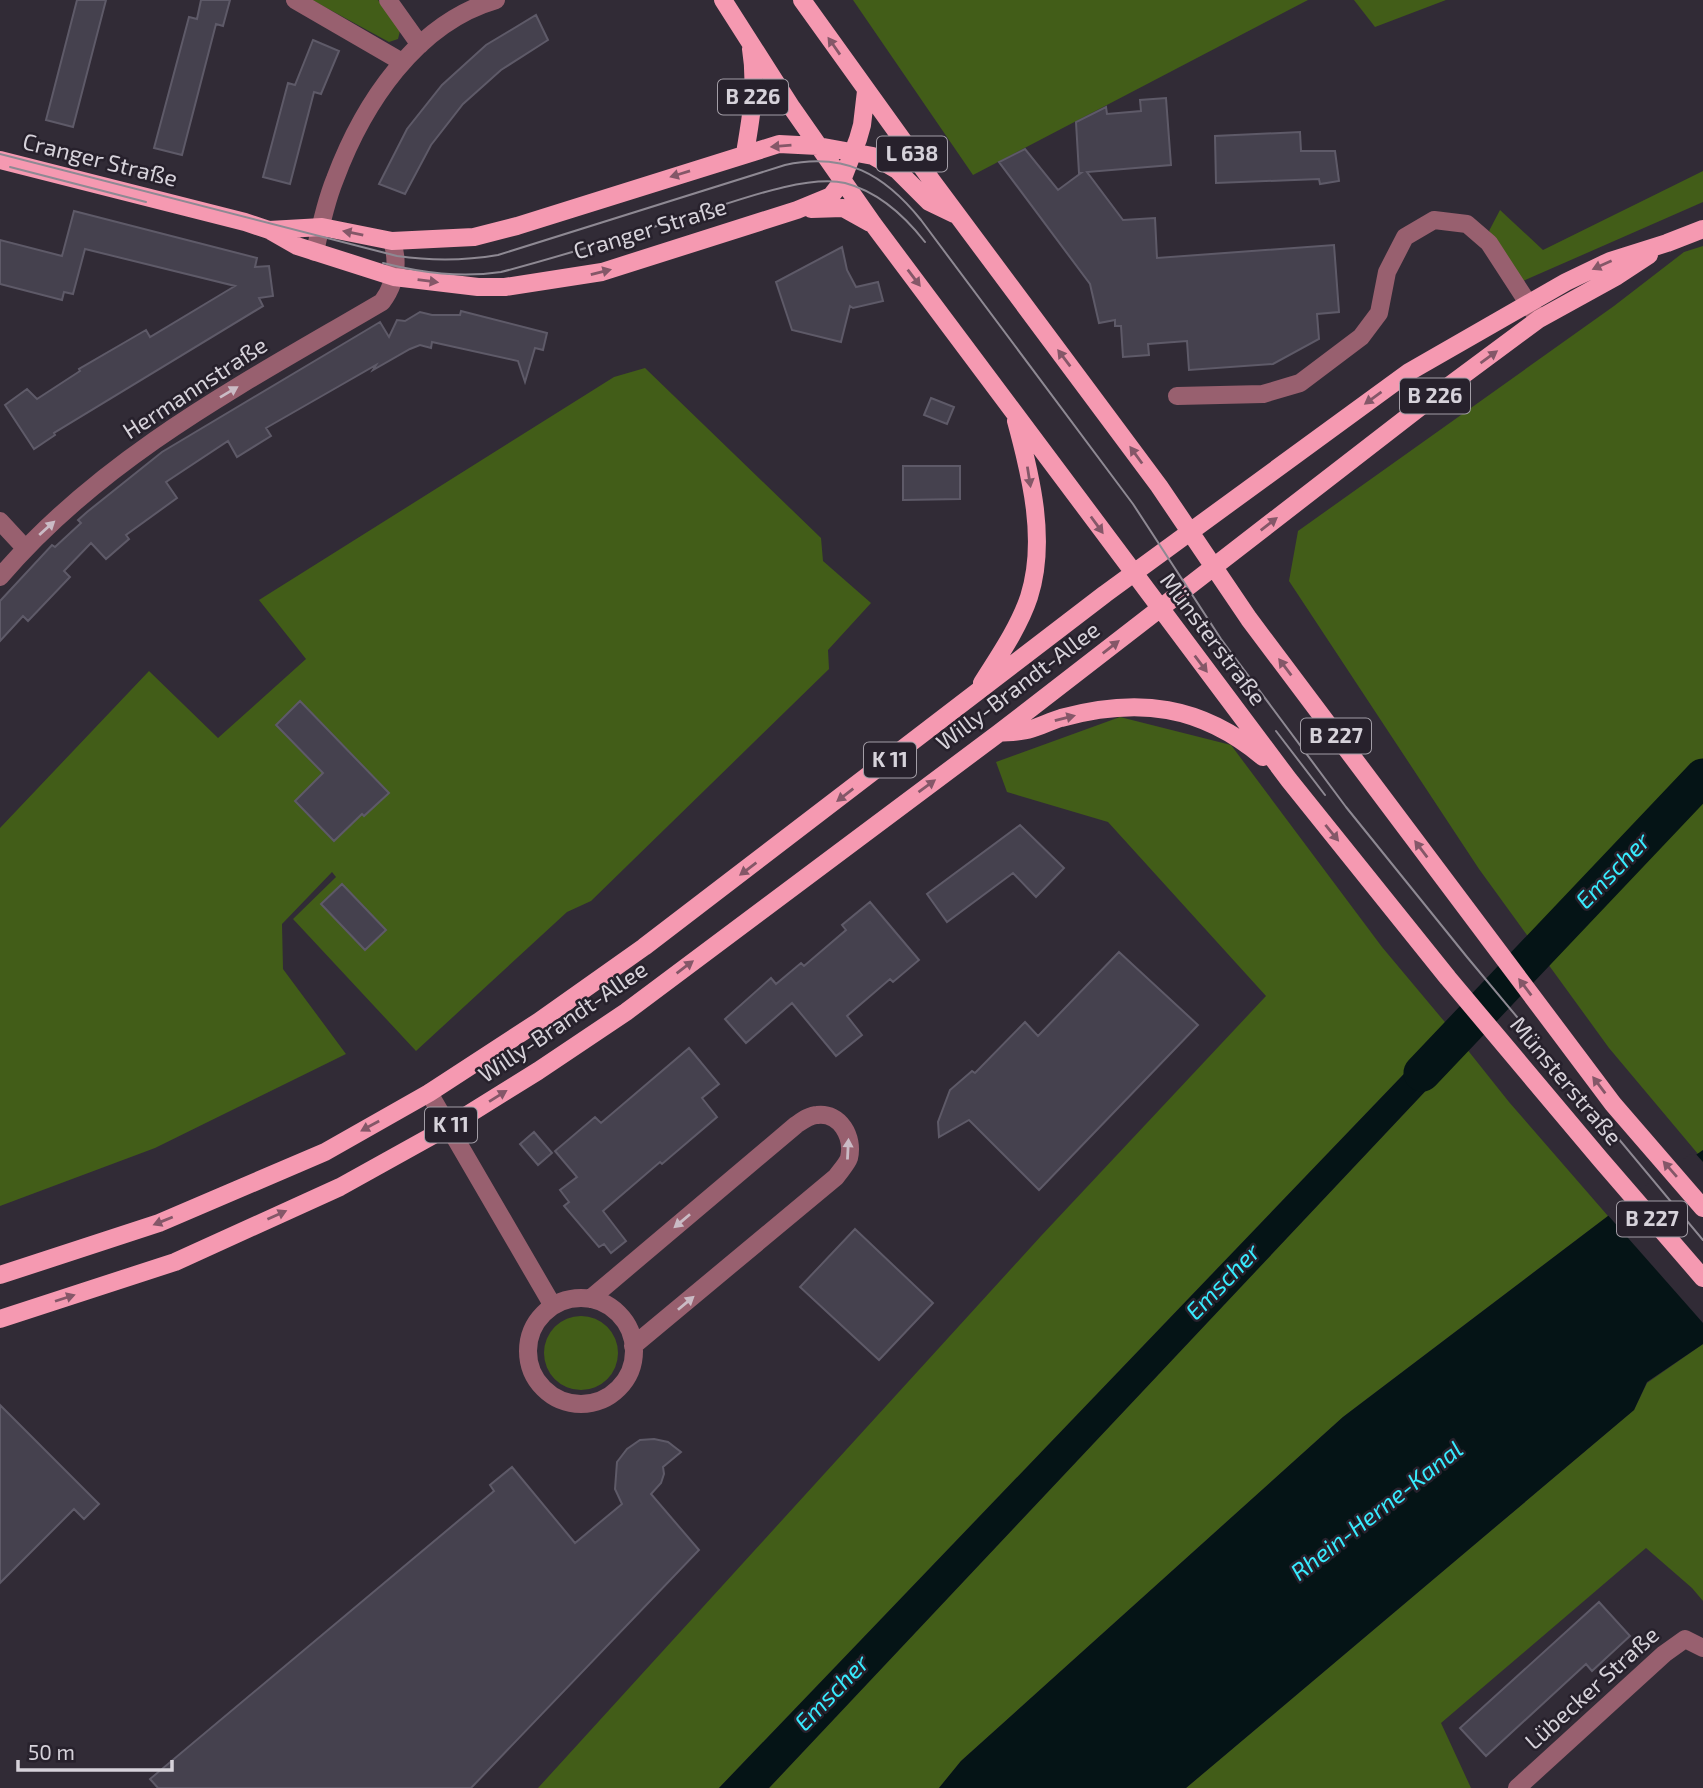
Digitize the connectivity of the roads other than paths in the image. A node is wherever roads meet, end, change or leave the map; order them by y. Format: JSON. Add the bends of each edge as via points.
{"nodes":[{"id":1,"x":295,"y":0,"type":"edge"},
{"id":2,"x":388,"y":0,"type":"edge"},
{"id":3,"x":496,"y":0,"type":"edge"},
{"id":4,"x":723,"y":0,"type":"edge"},
{"id":5,"x":802,"y":0,"type":"edge"},
{"id":6,"x":749,"y":41,"type":"junction"},
{"id":7,"x":420,"y":45,"type":"junction"},
{"id":8,"x":402,"y":62,"type":"junction"},
{"id":9,"x":866,"y":91,"type":"junction"},
{"id":10,"x":818,"y":146,"type":"junction"},
{"id":11,"x":853,"y":152,"type":"junction"},
{"id":12,"x":746,"y":153,"type":"junction"},
{"id":13,"x":0,"y":160,"type":"edge"},
{"id":14,"x":842,"y":179,"type":"junction"},
{"id":15,"x":797,"y":210,"type":"junction"},
{"id":16,"x":958,"y":216,"type":"junction"},
{"id":17,"x":873,"y":224,"type":"junction"},
{"id":18,"x":322,"y":227,"type":"junction"},
{"id":19,"x":1703,"y":229,"type":"edge"},
{"id":20,"x":269,"y":230,"type":"junction"},
{"id":21,"x":392,"y":241,"type":"junction"},
{"id":22,"x":1667,"y":243,"type":"junction"},
{"id":23,"x":315,"y":252,"type":"junction"},
{"id":24,"x":394,"y":277,"type":"junction"},
{"id":25,"x":1527,"y":303,"type":"junction"},
{"id":26,"x":1539,"y":319,"type":"junction"},
{"id":27,"x":1177,"y":396,"type":"dead end"},
{"id":28,"x":1014,"y":411,"type":"junction"},
{"id":29,"x":0,"y":521,"type":"edge"},
{"id":30,"x":1191,"y":530,"type":"junction"},
{"id":31,"x":25,"y":548,"type":"junction"},
{"id":32,"x":1214,"y":566,"type":"junction"},
{"id":33,"x":1134,"y":575,"type":"junction"},
{"id":34,"x":0,"y":577,"type":"edge"},
{"id":35,"x":1160,"y":609,"type":"junction"},
{"id":36,"x":976,"y":692,"type":"junction"},
{"id":37,"x":999,"y":733,"type":"junction"},
{"id":38,"x":1289,"y":780,"type":"junction"},
{"id":39,"x":429,"y":1093,"type":"junction"},
{"id":40,"x":448,"y":1127,"type":"junction"},
{"id":41,"x":1703,"y":1208,"type":"edge"},
{"id":42,"x":0,"y":1275,"type":"edge"},
{"id":43,"x":1703,"y":1278,"type":"edge"},
{"id":44,"x":590,"y":1299,"type":"junction"},
{"id":45,"x":553,"y":1306,"type":"junction"},
{"id":46,"x":0,"y":1319,"type":"edge"},
{"id":47,"x":633,"y":1346,"type":"junction"},
{"id":48,"x":1703,"y":1648,"type":"edge"},
{"id":49,"x":1517,"y":1788,"type":"edge"}],
"edges":[{"from":1,"to":8,"type":"street"},
{"from":2,"to":7,"type":"street"},
{"from":3,"to":7,"type":"street","via":[[471,7]]},
{"from":4,"to":6,"type":"main road","name":"Münsterstraße"},
{"from":9,"to":5,"type":"main road","name":"Münsterstraße","number":"L 638","one_way":true},
{"from":6,"to":10,"type":"main road","name":"Münsterstraße"},
{"from":6,"to":12,"type":"main road","number":"B 226","via":[[754,93]]},
{"from":7,"to":8,"type":"street"},
{"from":8,"to":18,"type":"street","via":[[351,142]]},
{"from":9,"to":11,"type":"main road","name":"Cranger Straße"},
{"from":9,"to":16,"type":"main road","name":"Münsterstraße","number":"L 638"},
{"from":10,"to":11,"type":"main road","name":"Cranger Straße","number":"B 226"},
{"from":10,"to":12,"type":"main road","name":"Cranger Straße","number":"B 226","one_way":true,"via":[[779,144]]},
{"from":10,"to":14,"type":"main road","name":"Münsterstraße","number":"B 226"},
{"from":11,"to":14,"type":"main road","name":"Cranger Straße"},
{"from":11,"to":16,"type":"main road","name":"Cranger Straße","number":"B 226","via":[[886,162],[929,202]]},
{"from":12,"to":21,"type":"main road","name":"Cranger Straße","number":"B 226","one_way":true,"via":[[474,237]]},
{"from":13,"to":20,"type":"main road","name":"Cranger Straße","number":"B 226"},
{"from":14,"to":15,"type":"main road","name":"Cranger Straße","via":[[831,196]]},
{"from":14,"to":17,"type":"main road","name":"Münsterstraße","number":"B 226"},
{"from":15,"to":17,"type":"main road","number":"B 226","via":[[843,208]]},
{"from":24,"to":15,"type":"main road","name":"Cranger Straße","number":"B 226","one_way":true,"via":[[478,287],[576,278]]},
{"from":30,"to":16,"type":"main road","name":"Münsterstraße","number":"B 226","one_way":true},
{"from":17,"to":28,"type":"main road","name":"Münsterstraße","number":"B 226","one_way":true},
{"from":18,"to":20,"type":"main road","name":"Cranger Straße","number":"B 226"},
{"from":21,"to":18,"type":"main road","name":"Cranger Straße","number":"B 226","one_way":true},
{"from":18,"to":23,"type":"street"},
{"from":19,"to":22,"type":"main road","name":"Willy-Brandt-Allee","number":"B 226"},
{"from":20,"to":23,"type":"main road","name":"Cranger Straße","number":"B 226"},
{"from":21,"to":24,"type":"street","via":[[397,256]]},
{"from":22,"to":25,"type":"main road","name":"Willy-Brandt-Allee","number":"B 226","one_way":true,"via":[[1610,261]]},
{"from":22,"to":26,"type":"main road","name":"Willy-Brandt-Allee","number":"B 226"},
{"from":23,"to":24,"type":"main road","name":"Cranger Straße","number":"B 226"},
{"from":31,"to":24,"type":"street","name":"Hermannstraße","one_way":true,"via":[[99,481],[180,421],[382,302]]},
{"from":25,"to":26,"type":"street"},
{"from":25,"to":27,"type":"street","via":[[1489,243],[1467,224],[1434,220],[1405,237],[1387,272],[1379,313],[1361,337],[1300,383],[1263,394]]},
{"from":25,"to":30,"type":"main road","name":"Willy-Brandt-Allee","number":"B 226","one_way":true,"via":[[1409,372]]},
{"from":32,"to":26,"type":"main road","name":"Willy-Brandt-Allee","number":"B 226","one_way":true},
{"from":28,"to":33,"type":"main road","name":"Münsterstraße","number":"B 226","one_way":true},
{"from":28,"to":36,"type":"main road","one_way":true,"via":[[1028,470],[1037,552],[1028,597],[1003,650]]},
{"from":29,"to":31,"type":"street"},
{"from":30,"to":32,"type":"main road","name":"Münsterstraße","number":"B 226"},
{"from":30,"to":33,"type":"main road","name":"Willy-Brandt-Allee","number":"B 226"},
{"from":31,"to":34,"type":"street","name":"Hermannstraße"},
{"from":32,"to":35,"type":"main road","name":"Willy-Brandt-Allee","number":"B 226"},
{"from":41,"to":32,"type":"main road","name":"Münsterstraße","number":"B 227","one_way":true,"via":[[1563,1037]]},
{"from":33,"to":35,"type":"main road","name":"Münsterstraße","number":"B 226"},
{"from":33,"to":36,"type":"main road","name":"Willy-Brandt-Allee","number":"K 11"},
{"from":37,"to":35,"type":"main road","name":"Willy-Brandt-Allee","number":"K 11","one_way":true},
{"from":35,"to":38,"type":"main road","name":"Münsterstraße","number":"B 227","one_way":true},
{"from":36,"to":39,"type":"main road","name":"Willy-Brandt-Allee","number":"K 11","one_way":true,"via":[[644,947]]},
{"from":37,"to":38,"type":"main road","one_way":true,"via":[[1120,706],[1153,707],[1199,718],[1239,737]]},
{"from":40,"to":37,"type":"main road","name":"Willy-Brandt-Allee","number":"K 11","one_way":true,"via":[[626,1012]]},
{"from":38,"to":43,"type":"main road","name":"Münsterstraße","number":"B 227","one_way":true,"via":[[1448,978]]},
{"from":39,"to":40,"type":"street"},
{"from":39,"to":42,"type":"main road","name":"Willy-Brandt-Allee","number":"K 11","one_way":true,"via":[[325,1152],[159,1223]]},
{"from":40,"to":45,"type":"street"},
{"from":46,"to":40,"type":"main road","name":"Willy-Brandt-Allee","number":"K 11","one_way":true,"via":[[174,1262],[340,1186]]},
{"from":44,"to":45,"type":"street"},
{"from":44,"to":47,"type":"street","via":[[625,1323]]},
{"from":47,"to":44,"type":"street","one_way":true,"via":[[836,1177],[848,1160],[850,1143],[845,1127],[830,1116],[815,1115],[796,1125]]},
{"from":45,"to":47,"type":"street","via":[[532,1330],[529,1364],[536,1380],[564,1402],[597,1402],[612,1394],[631,1369]]},
{"from":48,"to":49,"type":"street","name":"Lübecker Straße","via":[[1685,1639],[1664,1654]]}]}
